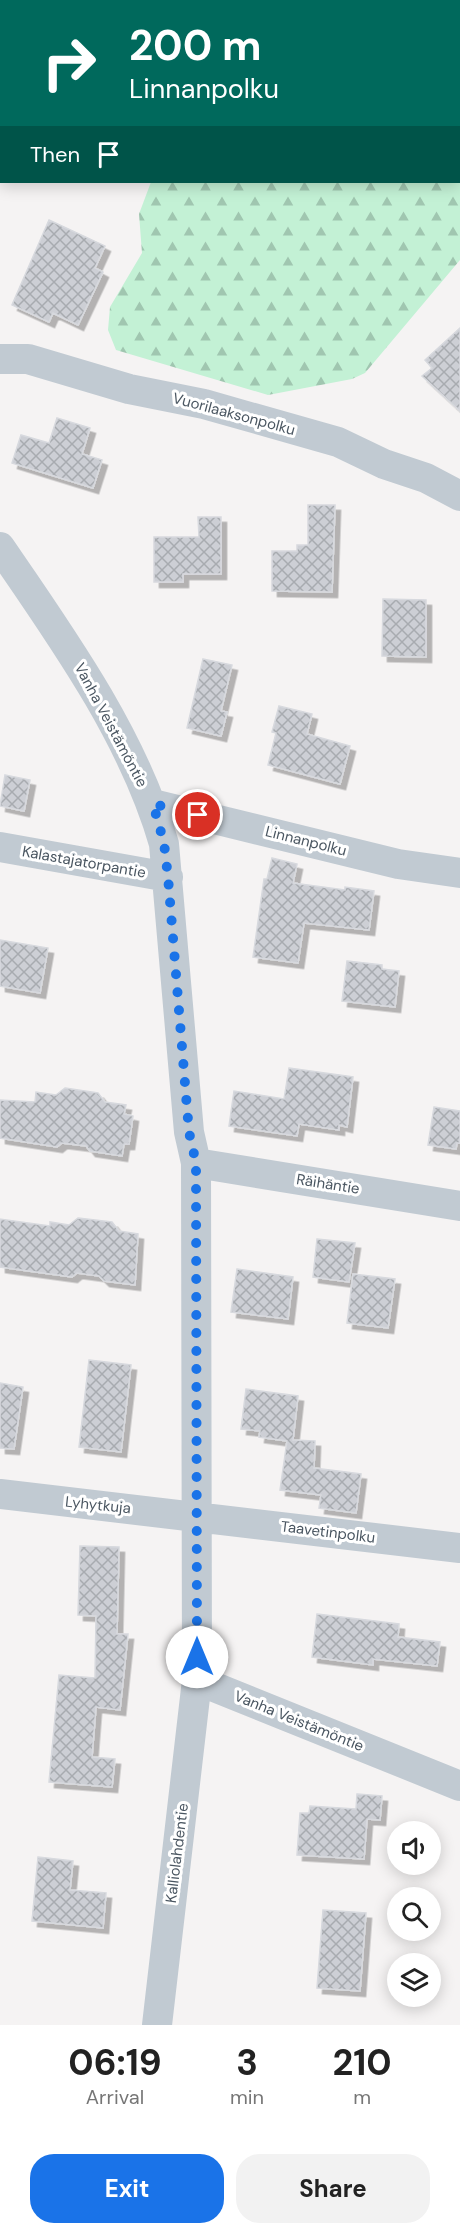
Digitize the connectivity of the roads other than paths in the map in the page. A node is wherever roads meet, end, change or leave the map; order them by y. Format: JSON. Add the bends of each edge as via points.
{"nodes":[{"id":1,"x":0,"y":359,"type":"edge"},
{"id":2,"x":460,"y":496,"type":"edge"},
{"id":3,"x":0,"y":547,"type":"edge"},
{"id":4,"x":153,"y":804,"type":"junction"},
{"id":5,"x":0,"y":848,"type":"edge"},
{"id":6,"x":459,"y":871,"type":"edge"},
{"id":7,"x":168,"y":877,"type":"junction"},
{"id":8,"x":196,"y":1163,"type":"junction"},
{"id":9,"x":460,"y":1206,"type":"edge"},
{"id":10,"x":0,"y":1494,"type":"edge"},
{"id":11,"x":197,"y":1517,"type":"junction"},
{"id":12,"x":460,"y":1548,"type":"edge"},
{"id":13,"x":197,"y":1680,"type":"junction"},
{"id":14,"x":460,"y":1786,"type":"edge"},
{"id":15,"x":157,"y":2025,"type":"edge"}],
"edges":[{"from":1,"to":2,"type":"street","name":"Vuorilaaksonpolku","via":[[28,359],[338,442]]},
{"from":3,"to":4,"type":"street","name":"Vanha Veistämöntie","via":[[67,644]]},
{"from":4,"to":6,"type":"street","name":"Linnanpolku","via":[[398,864]]},
{"from":4,"to":7,"type":"street","name":"Vanha Veistämöntie"},
{"from":5,"to":7,"type":"street","name":"Kalastajatorpantie"},
{"from":7,"to":8,"type":"street","name":"Vanha Veistämöntie","via":[[189,1132]]},
{"from":8,"to":9,"type":"street","name":"Räihäntie"},
{"from":8,"to":11,"type":"street","name":"Vanha Veistämöntie"},
{"from":10,"to":11,"type":"street","name":"Lyhytkuja"},
{"from":11,"to":12,"type":"street","name":"Taavetinpolku"},
{"from":11,"to":13,"type":"street","name":"Vanha Veistämöntie"},
{"from":13,"to":14,"type":"street","name":"Vanha Veistämöntie"},
{"from":13,"to":15,"type":"street","name":"Kalliolahdentie"}]}
